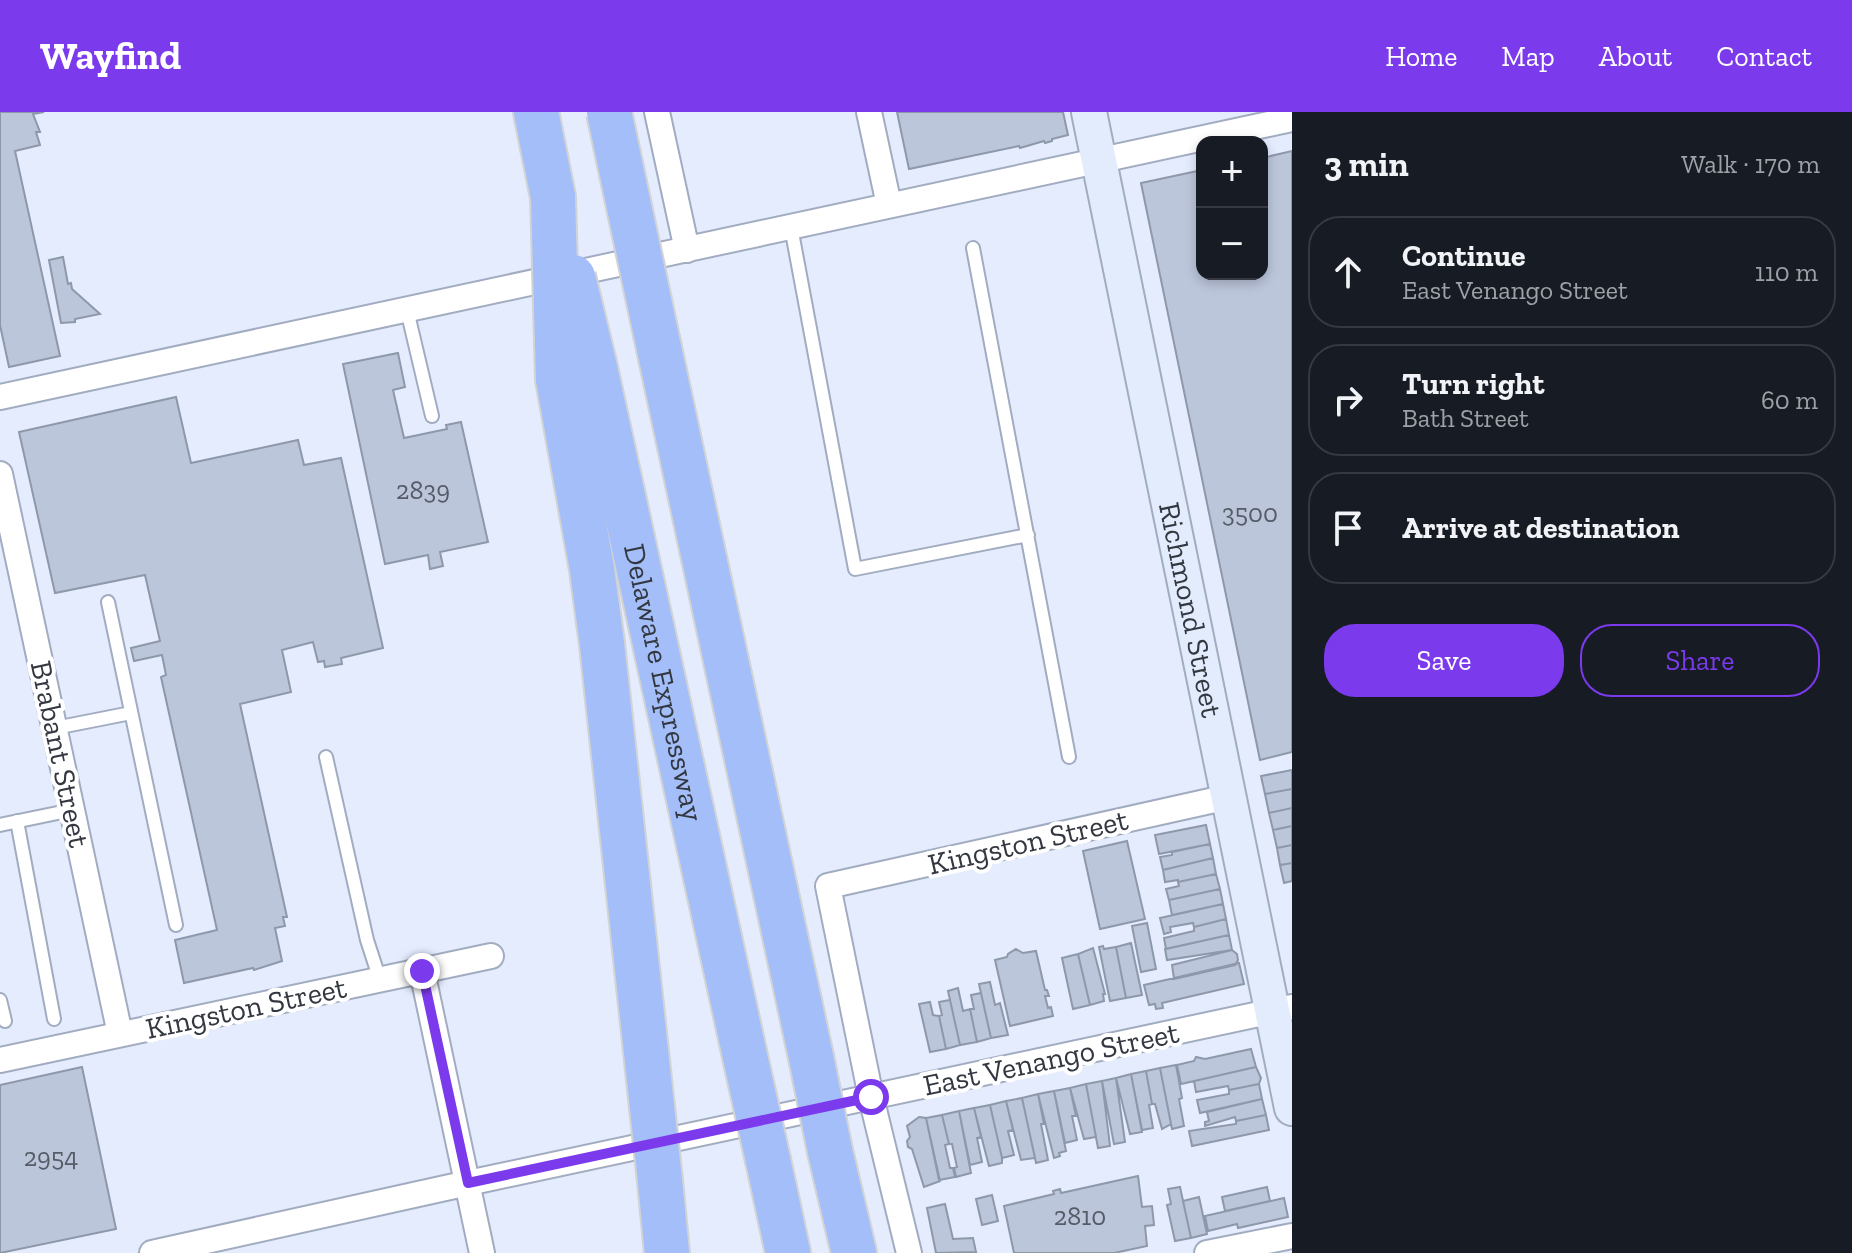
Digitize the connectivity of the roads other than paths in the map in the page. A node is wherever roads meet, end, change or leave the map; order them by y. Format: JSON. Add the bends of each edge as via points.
{"nodes":[{"id":1,"x":536,"y":112,"type":"edge"},
{"id":2,"x":609,"y":112,"type":"edge"},
{"id":3,"x":657,"y":112,"type":"edge"},
{"id":4,"x":869,"y":112,"type":"edge"},
{"id":5,"x":1089,"y":112,"type":"edge"},
{"id":6,"x":1292,"y":119,"type":"edge"},
{"id":7,"x":1100,"y":162,"type":"junction"},
{"id":8,"x":889,"y":205,"type":"junction"},
{"id":9,"x":791,"y":227,"type":"junction"},
{"id":10,"x":973,"y":248,"type":"dead end"},
{"id":11,"x":687,"y":250,"type":"junction"},
{"id":12,"x":407,"y":310,"type":"junction"},
{"id":13,"x":577,"y":373,"type":"junction"},
{"id":14,"x":0,"y":397,"type":"edge"},
{"id":15,"x":432,"y":416,"type":"dead end"},
{"id":16,"x":0,"y":474,"type":"edge"},
{"id":17,"x":1028,"y":535,"type":"junction"},
{"id":18,"x":108,"y":602,"type":"dead end"},
{"id":19,"x":131,"y":713,"type":"junction"},
{"id":20,"x":55,"y":728,"type":"junction"},
{"id":21,"x":326,"y":757,"type":"dead end"},
{"id":22,"x":1069,"y":757,"type":"dead end"},
{"id":23,"x":1228,"y":797,"type":"junction"},
{"id":24,"x":72,"y":810,"type":"junction"},
{"id":25,"x":17,"y":821,"type":"junction"},
{"id":26,"x":0,"y":825,"type":"edge"},
{"id":27,"x":176,"y":925,"type":"dead end"},
{"id":28,"x":491,"y":956,"type":"dead end"},
{"id":29,"x":422,"y":971,"type":"junction"},
{"id":30,"x":380,"y":980,"type":"junction"},
{"id":31,"x":0,"y":1000,"type":"edge"},
{"id":32,"x":1282,"y":1009,"type":"edge"},
{"id":33,"x":54,"y":1019,"type":"dead end"},
{"id":34,"x":5,"y":1021,"type":"dead end"},
{"id":35,"x":120,"y":1034,"type":"junction"},
{"id":36,"x":0,"y":1060,"type":"edge"},
{"id":37,"x":871,"y":1097,"type":"junction"},
{"id":38,"x":1292,"y":1108,"type":"edge"},
{"id":39,"x":468,"y":1183,"type":"junction"},
{"id":40,"x":1292,"y":1236,"type":"edge"},
{"id":41,"x":152,"y":1253,"type":"edge"},
{"id":42,"x":482,"y":1253,"type":"edge"},
{"id":43,"x":667,"y":1253,"type":"edge"},
{"id":44,"x":788,"y":1253,"type":"edge"},
{"id":45,"x":854,"y":1253,"type":"edge"},
{"id":46,"x":909,"y":1253,"type":"edge"},
{"id":47,"x":1207,"y":1253,"type":"edge"}],
"edges":[{"from":1,"to":13,"type":"highway","bridge":true},
{"from":2,"to":45,"type":"highway","bridge":true},
{"from":3,"to":11,"type":"street"},
{"from":4,"to":8,"type":"street"},
{"from":5,"to":7,"type":"main road","name":"Richmond Street"},
{"from":6,"to":7,"type":"street"},
{"from":7,"to":8,"type":"street"},
{"from":7,"to":23,"type":"main road","name":"Richmond Street"},
{"from":8,"to":9,"type":"street"},
{"from":9,"to":11,"type":"street"},
{"from":9,"to":17,"type":"lane","via":[[855,569]]},
{"from":10,"to":17,"type":"lane"},
{"from":11,"to":12,"type":"street"},
{"from":12,"to":14,"type":"street"},
{"from":12,"to":15,"type":"lane"},
{"from":13,"to":43,"type":"highway","bridge":true,"via":[[592,569]]},
{"from":13,"to":44,"type":"highway","name":"Delaware Expressway","bridge":true},
{"from":16,"to":20,"type":"street","name":"Brabant Street"},
{"from":17,"to":22,"type":"lane"},
{"from":18,"to":19,"type":"lane"},
{"from":19,"to":20,"type":"lane"},
{"from":19,"to":27,"type":"lane"},
{"from":20,"to":24,"type":"street","name":"Brabant Street"},
{"from":21,"to":30,"type":"lane"},
{"from":23,"to":32,"type":"main road","name":"Richmond Street"},
{"from":23,"to":37,"type":"street","name":"Kingston Street","via":[[828,886]]},
{"from":24,"to":25,"type":"lane"},
{"from":24,"to":35,"type":"street","name":"Brabant Street"},
{"from":25,"to":26,"type":"lane"},
{"from":25,"to":33,"type":"lane"},
{"from":28,"to":29,"type":"street","name":"Kingston Street"},
{"from":29,"to":30,"type":"street","name":"Kingston Street"},
{"from":29,"to":39,"type":"street"},
{"from":30,"to":35,"type":"street","name":"Kingston Street"},
{"from":31,"to":34,"type":"lane"},
{"from":32,"to":37,"type":"street","name":"East Venango Street"},
{"from":32,"to":38,"type":"main road","name":"Richmond Street"},
{"from":35,"to":36,"type":"street","name":"Kingston Street"},
{"from":37,"to":39,"type":"street","name":"East Venango Street"},
{"from":37,"to":46,"type":"street"},
{"from":39,"to":41,"type":"street","name":"East Venango Street"},
{"from":39,"to":42,"type":"street"},
{"from":40,"to":47,"type":"street"}]}
